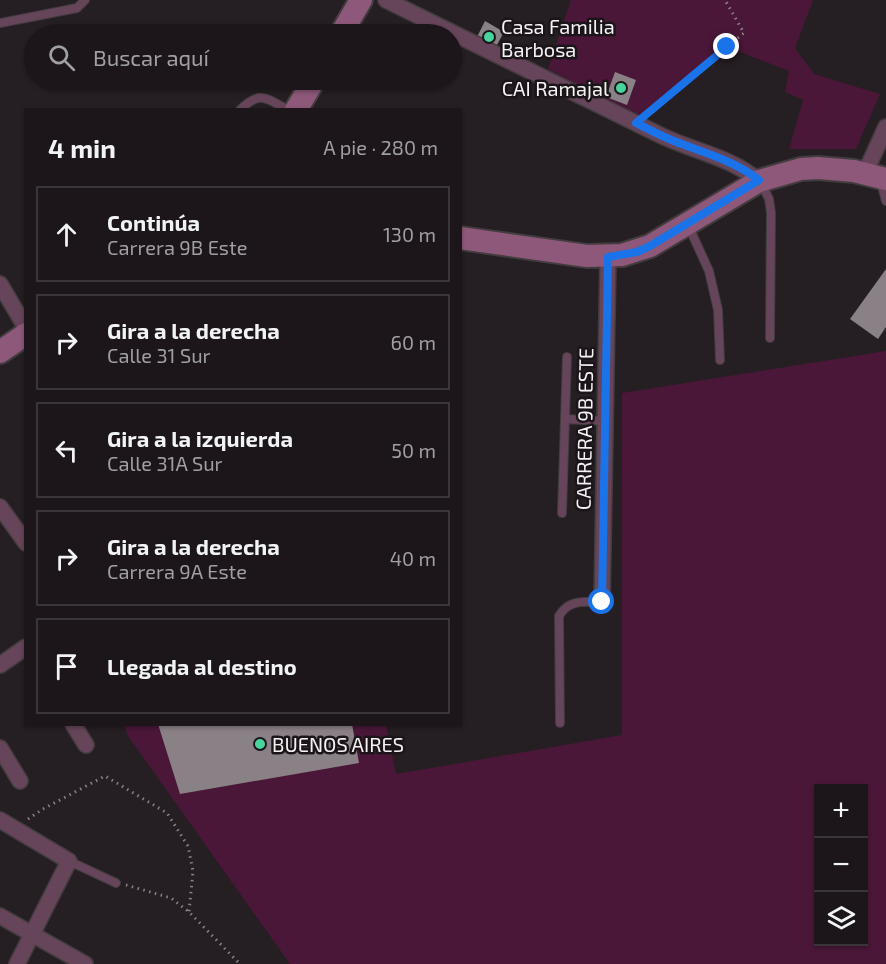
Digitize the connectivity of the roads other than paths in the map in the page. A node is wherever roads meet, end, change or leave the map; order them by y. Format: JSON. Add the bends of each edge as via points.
{"nodes":[{"id":1,"x":85,"y":0,"type":"edge"},
{"id":2,"x":361,"y":0,"type":"edge"},
{"id":3,"x":386,"y":0,"type":"edge"},
{"id":4,"x":0,"y":23,"type":"edge"},
{"id":5,"x":347,"y":24,"type":"edge"},
{"id":6,"x":435,"y":24,"type":"edge"},
{"id":7,"x":462,"y":37,"type":"edge"},
{"id":8,"x":308,"y":90,"type":"edge"},
{"id":9,"x":242,"y":108,"type":"edge"},
{"id":10,"x":284,"y":108,"type":"edge"},
{"id":11,"x":297,"y":108,"type":"edge"},
{"id":12,"x":886,"y":127,"type":"edge"},
{"id":13,"x":877,"y":176,"type":"edge"},
{"id":14,"x":759,"y":180,"type":"junction"},
{"id":15,"x":886,"y":201,"type":"edge"},
{"id":16,"x":687,"y":224,"type":"junction"},
{"id":17,"x":462,"y":238,"type":"edge"},
{"id":18,"x":608,"y":257,"type":"junction"},
{"id":19,"x":0,"y":284,"type":"edge"},
{"id":20,"x":24,"y":325,"type":"edge"},
{"id":21,"x":24,"y":335,"type":"edge"},
{"id":22,"x":770,"y":338,"type":"dead end"},
{"id":23,"x":0,"y":352,"type":"edge"},
{"id":24,"x":567,"y":357,"type":"dead end"},
{"id":25,"x":720,"y":360,"type":"dead end"},
{"id":26,"x":565,"y":418,"type":"junction"},
{"id":27,"x":605,"y":421,"type":"junction"},
{"id":28,"x":0,"y":507,"type":"edge"},
{"id":29,"x":562,"y":513,"type":"dead end"},
{"id":30,"x":24,"y":540,"type":"edge"},
{"id":31,"x":602,"y":602,"type":"joint"},
{"id":32,"x":24,"y":648,"type":"edge"},
{"id":33,"x":0,"y":665,"type":"edge"},
{"id":34,"x":560,"y":723,"type":"dead end"},
{"id":35,"x":74,"y":726,"type":"edge"},
{"id":36,"x":86,"y":745,"type":"dead end"},
{"id":37,"x":0,"y":748,"type":"edge"},
{"id":38,"x":20,"y":781,"type":"dead end"},
{"id":39,"x":0,"y":820,"type":"edge"},
{"id":40,"x":69,"y":861,"type":"junction"},
{"id":41,"x":116,"y":883,"type":"road end"},
{"id":42,"x":0,"y":916,"type":"edge"},
{"id":43,"x":32,"y":934,"type":"junction"},
{"id":44,"x":17,"y":964,"type":"edge"},
{"id":45,"x":85,"y":964,"type":"edge"}],
"edges":[{"from":1,"to":4,"type":"lane","via":[[77,8]]},
{"from":2,"to":5,"type":"main road"},
{"from":3,"to":6,"type":"street"},
{"from":7,"to":14,"type":"street","via":[[671,140],[730,161]]},
{"from":8,"to":11,"type":"main road"},
{"from":9,"to":10,"type":"lane","via":[[255,97]]},
{"from":12,"to":13,"type":"street"},
{"from":13,"to":14,"type":"main road","via":[[837,169],[801,169]]},
{"from":13,"to":15,"type":"lane"},
{"from":14,"to":16,"type":"main road"},
{"from":14,"to":22,"type":"lane","via":[[771,213]]},
{"from":16,"to":18,"type":"main road","via":[[650,246]]},
{"from":16,"to":25,"type":"lane","via":[[709,271],[718,310]]},
{"from":17,"to":18,"type":"main road"},
{"from":18,"to":27,"type":"street","name":"CARRERA 9B ESTE"},
{"from":19,"to":20,"type":"street"},
{"from":21,"to":23,"type":"main road"},
{"from":24,"to":26,"type":"lane"},
{"from":26,"to":27,"type":"lane"},
{"from":26,"to":29,"type":"lane"},
{"from":27,"to":31,"type":"street","name":"CARRERA 9B ESTE"},
{"from":28,"to":30,"type":"street"},
{"from":31,"to":34,"type":"lane","via":[[573,603],[559,616]]},
{"from":32,"to":33,"type":"street"},
{"from":35,"to":36,"type":"street"},
{"from":37,"to":38,"type":"street"},
{"from":39,"to":40,"type":"street"},
{"from":40,"to":41,"type":"lane"},
{"from":40,"to":43,"type":"street"},
{"from":42,"to":43,"type":"street"},
{"from":43,"to":44,"type":"street"},
{"from":43,"to":45,"type":"street"}]}
